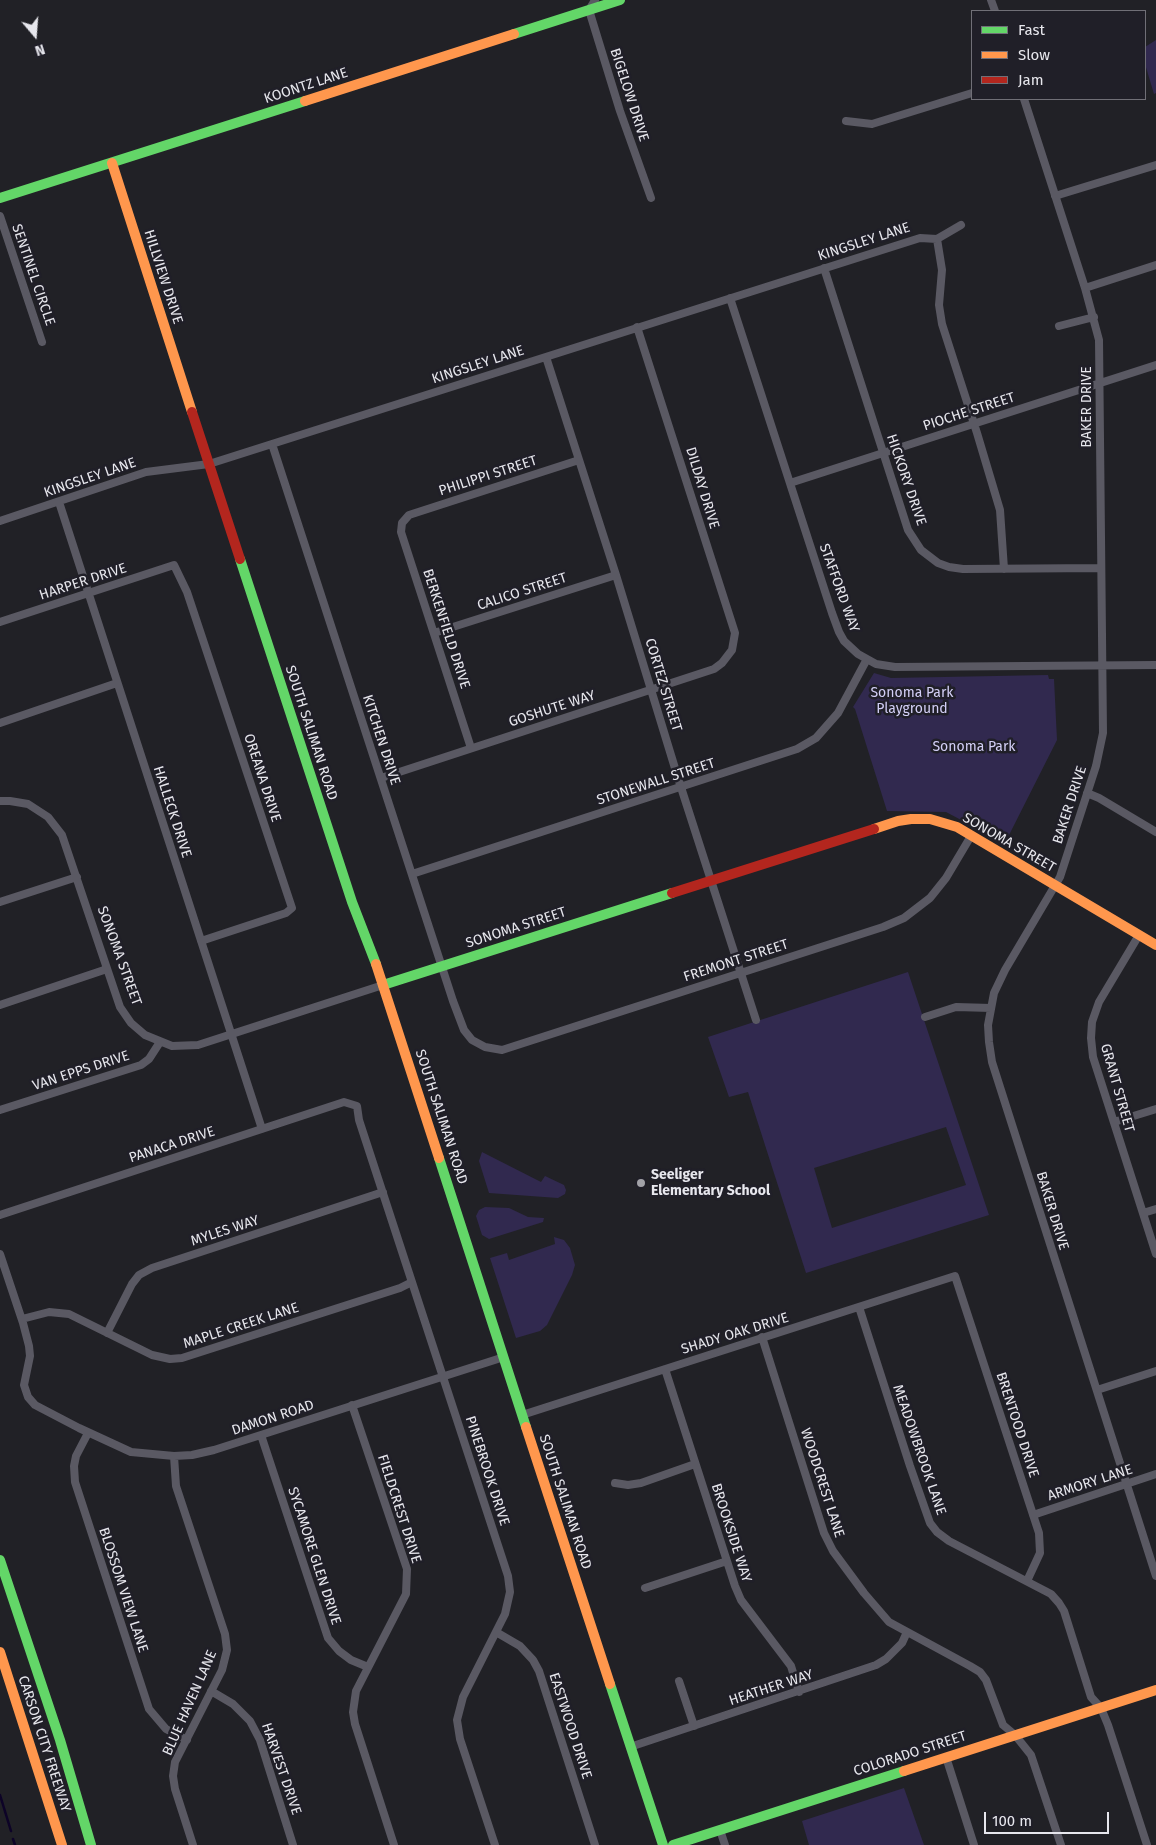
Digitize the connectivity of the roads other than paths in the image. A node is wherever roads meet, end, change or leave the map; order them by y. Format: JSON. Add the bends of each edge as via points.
{"nodes":[{"id":1,"x":595,"y":0,"type":"edge"},
{"id":2,"x":620,"y":0,"type":"edge"},
{"id":3,"x":589,"y":10,"type":"junction"},
{"id":4,"x":971,"y":93,"type":"edge"},
{"id":5,"x":1024,"y":100,"type":"edge"},
{"id":6,"x":846,"y":122,"type":"dead end"},
{"id":7,"x":112,"y":163,"type":"junction"},
{"id":8,"x":1156,"y":165,"type":"edge"},
{"id":9,"x":1056,"y":196,"type":"junction"},
{"id":10,"x":0,"y":198,"type":"edge"},
{"id":11,"x":651,"y":198,"type":"dead end"},
{"id":12,"x":0,"y":216,"type":"edge"},
{"id":13,"x":961,"y":226,"type":"dead end"},
{"id":14,"x":937,"y":239,"type":"junction"},
{"id":15,"x":1156,"y":265,"type":"edge"},
{"id":16,"x":824,"y":268,"type":"junction"},
{"id":17,"x":1085,"y":288,"type":"junction"},
{"id":18,"x":730,"y":298,"type":"junction"},
{"id":19,"x":1094,"y":317,"type":"junction"},
{"id":20,"x":1059,"y":326,"type":"dead end"},
{"id":21,"x":637,"y":327,"type":"junction"},
{"id":22,"x":42,"y":342,"type":"dead end"},
{"id":23,"x":546,"y":356,"type":"junction"},
{"id":24,"x":1156,"y":365,"type":"edge"},
{"id":25,"x":1100,"y":384,"type":"junction"},
{"id":26,"x":187,"y":399,"type":"joint"},
{"id":27,"x":974,"y":424,"type":"junction"},
{"id":28,"x":272,"y":444,"type":"junction"},
{"id":29,"x":883,"y":453,"type":"junction"},
{"id":30,"x":579,"y":460,"type":"junction"},
{"id":31,"x":210,"y":464,"type":"junction"},
{"id":32,"x":790,"y":483,"type":"junction"},
{"id":33,"x":59,"y":502,"type":"junction"},
{"id":34,"x":405,"y":517,"type":"joint"},
{"id":35,"x":0,"y":521,"type":"edge"},
{"id":36,"x":174,"y":565,"type":"joint"},
{"id":37,"x":1101,"y":568,"type":"junction"},
{"id":38,"x":1004,"y":569,"type":"junction"},
{"id":39,"x":616,"y":575,"type":"junction"},
{"id":40,"x":89,"y":593,"type":"junction"},
{"id":41,"x":0,"y":622,"type":"edge"},
{"id":42,"x":434,"y":633,"type":"junction"},
{"id":43,"x":728,"y":657,"type":"joint"},
{"id":44,"x":867,"y":659,"type":"junction"},
{"id":45,"x":1156,"y":665,"type":"edge"},
{"id":46,"x":1102,"y":666,"type":"junction"},
{"id":47,"x":116,"y":683,"type":"junction"},
{"id":48,"x":652,"y":690,"type":"junction"},
{"id":49,"x":0,"y":723,"type":"edge"},
{"id":50,"x":472,"y":748,"type":"junction"},
{"id":51,"x":381,"y":778,"type":"junction"},
{"id":52,"x":681,"y":787,"type":"junction"},
{"id":53,"x":1087,"y":793,"type":"junction"},
{"id":54,"x":0,"y":801,"type":"edge"},
{"id":55,"x":1156,"y":832,"type":"edge"},
{"id":56,"x":971,"y":836,"type":"junction"},
{"id":57,"x":412,"y":874,"type":"junction"},
{"id":58,"x":77,"y":877,"type":"junction"},
{"id":59,"x":710,"y":880,"type":"junction"},
{"id":60,"x":1055,"y":885,"type":"junction"},
{"id":61,"x":0,"y":902,"type":"edge"},
{"id":62,"x":1139,"y":935,"type":"junction"},
{"id":63,"x":201,"y":941,"type":"junction"},
{"id":64,"x":1156,"y":945,"type":"edge"},
{"id":65,"x":442,"y":966,"type":"junction"},
{"id":66,"x":107,"y":970,"type":"junction"},
{"id":67,"x":741,"y":973,"type":"junction"},
{"id":68,"x":383,"y":985,"type":"junction"},
{"id":69,"x":0,"y":1005,"type":"edge"},
{"id":70,"x":991,"y":1008,"type":"junction"},
{"id":71,"x":925,"y":1016,"type":"dead end"},
{"id":72,"x":756,"y":1020,"type":"dead end"},
{"id":73,"x":231,"y":1034,"type":"junction"},
{"id":74,"x":472,"y":1040,"type":"joint"},
{"id":75,"x":160,"y":1042,"type":"junction"},
{"id":76,"x":352,"y":1103,"type":"joint"},
{"id":77,"x":1156,"y":1108,"type":"edge"},
{"id":78,"x":0,"y":1110,"type":"edge"},
{"id":79,"x":1114,"y":1122,"type":"junction"},
{"id":80,"x":262,"y":1129,"type":"junction"},
{"id":81,"x":383,"y":1192,"type":"junction"},
{"id":82,"x":1156,"y":1209,"type":"edge"},
{"id":83,"x":1143,"y":1213,"type":"junction"},
{"id":84,"x":0,"y":1215,"type":"edge"},
{"id":85,"x":0,"y":1254,"type":"edge"},
{"id":86,"x":1156,"y":1254,"type":"edge"},
{"id":87,"x":955,"y":1276,"type":"joint"},
{"id":88,"x":412,"y":1282,"type":"junction"},
{"id":89,"x":859,"y":1307,"type":"junction"},
{"id":90,"x":22,"y":1320,"type":"junction"},
{"id":91,"x":107,"y":1333,"type":"junction"},
{"id":92,"x":762,"y":1337,"type":"junction"},
{"id":93,"x":504,"y":1357,"type":"junction"},
{"id":94,"x":665,"y":1369,"type":"junction"},
{"id":95,"x":1156,"y":1371,"type":"edge"},
{"id":96,"x":443,"y":1376,"type":"junction"},
{"id":97,"x":1097,"y":1390,"type":"junction"},
{"id":98,"x":352,"y":1405,"type":"junction"},
{"id":99,"x":522,"y":1415,"type":"junction"},
{"id":100,"x":88,"y":1433,"type":"junction"},
{"id":101,"x":261,"y":1435,"type":"junction"},
{"id":102,"x":174,"y":1456,"type":"junction"},
{"id":103,"x":696,"y":1464,"type":"junction"},
{"id":104,"x":1156,"y":1474,"type":"edge"},
{"id":105,"x":614,"y":1483,"type":"dead end"},
{"id":106,"x":1126,"y":1484,"type":"junction"},
{"id":107,"x":1033,"y":1515,"type":"junction"},
{"id":108,"x":0,"y":1560,"type":"edge"},
{"id":109,"x":727,"y":1561,"type":"junction"},
{"id":110,"x":1156,"y":1576,"type":"edge"},
{"id":111,"x":1027,"y":1581,"type":"junction"},
{"id":112,"x":645,"y":1588,"type":"dead end"},
{"id":113,"x":496,"y":1632,"type":"junction"},
{"id":114,"x":907,"y":1632,"type":"junction"},
{"id":115,"x":0,"y":1652,"type":"edge"},
{"id":116,"x":368,"y":1667,"type":"junction"},
{"id":117,"x":679,"y":1681,"type":"dead end"},
{"id":118,"x":12,"y":1689,"type":"junction"},
{"id":119,"x":1156,"y":1690,"type":"edge"},
{"id":120,"x":211,"y":1691,"type":"junction"},
{"id":121,"x":799,"y":1692,"type":"junction"},
{"id":122,"x":1101,"y":1708,"type":"junction"},
{"id":123,"x":694,"y":1726,"type":"junction"},
{"id":124,"x":1015,"y":1735,"type":"junction"},
{"id":125,"x":60,"y":1740,"type":"junction"},
{"id":126,"x":187,"y":1740,"type":"junction"},
{"id":127,"x":630,"y":1747,"type":"junction"},
{"id":128,"x":946,"y":1757,"type":"junction"},
{"id":129,"x":720,"y":1830,"type":"junction"},
{"id":130,"x":55,"y":1845,"type":"edge"},
{"id":131,"x":62,"y":1845,"type":"edge"},
{"id":132,"x":91,"y":1845,"type":"edge"},
{"id":133,"x":98,"y":1845,"type":"edge"},
{"id":134,"x":193,"y":1845,"type":"edge"},
{"id":135,"x":293,"y":1845,"type":"edge"},
{"id":136,"x":394,"y":1845,"type":"edge"},
{"id":137,"x":495,"y":1845,"type":"edge"},
{"id":138,"x":596,"y":1845,"type":"edge"},
{"id":139,"x":663,"y":1845,"type":"edge"},
{"id":140,"x":673,"y":1845,"type":"edge"},
{"id":141,"x":725,"y":1845,"type":"edge"},
{"id":142,"x":974,"y":1845,"type":"edge"},
{"id":143,"x":1060,"y":1845,"type":"edge"},
{"id":144,"x":1147,"y":1845,"type":"edge"}],
"edges":[{"from":1,"to":3,"type":"street"},
{"from":2,"to":3,"type":"main road","name":"KOONTZ LANE"},
{"from":3,"to":7,"type":"main road","name":"KOONTZ LANE"},
{"from":3,"to":11,"type":"street","name":"BIGELOW DRIVE"},
{"from":4,"to":6,"type":"street","via":[[872,124]]},
{"from":5,"to":9,"type":"street","name":"BAKER DRIVE"},
{"from":7,"to":10,"type":"main road","name":"KOONTZ LANE"},
{"from":7,"to":26,"type":"main road","name":"HILLVIEW DRIVE"},
{"from":8,"to":9,"type":"street"},
{"from":9,"to":17,"type":"street","name":"BAKER DRIVE"},
{"from":12,"to":22,"type":"street","name":"SENTINEL CIRCLE"},
{"from":13,"to":14,"type":"street","name":"KINGSLEY LANE"},
{"from":14,"to":16,"type":"street","name":"KINGSLEY LANE","via":[[920,238]]},
{"from":14,"to":27,"type":"street","via":[[942,270],[939,305],[942,324]]},
{"from":15,"to":17,"type":"street"},
{"from":16,"to":18,"type":"street","name":"KINGSLEY LANE"},
{"from":16,"to":29,"type":"street","name":"HICKORY DRIVE"},
{"from":17,"to":19,"type":"street","name":"BAKER DRIVE"},
{"from":18,"to":21,"type":"street","name":"KINGSLEY LANE"},
{"from":18,"to":32,"type":"street","name":"STAFFORD WAY"},
{"from":19,"to":20,"type":"street"},
{"from":19,"to":25,"type":"street","name":"BAKER DRIVE","via":[[1099,340]]},
{"from":21,"to":23,"type":"street","name":"KINGSLEY LANE"},
{"from":21,"to":43,"type":"street","name":"DILDAY DRIVE","via":[[735,634]]},
{"from":23,"to":28,"type":"street","name":"KINGSLEY LANE"},
{"from":23,"to":30,"type":"street","name":"CORTEZ STREET"},
{"from":24,"to":25,"type":"street","name":"PIOCHE STREET"},
{"from":25,"to":27,"type":"street","name":"PIOCHE STREET"},
{"from":25,"to":37,"type":"street","name":"BAKER DRIVE"},
{"from":26,"to":31,"type":"main road","name":"SOUTH SALIMAN ROAD"},
{"from":27,"to":29,"type":"street","name":"PIOCHE STREET"},
{"from":27,"to":38,"type":"street","via":[[1000,510]]},
{"from":28,"to":31,"type":"street","name":"KINGSLEY LANE"},
{"from":28,"to":51,"type":"street","name":"KITCHEN DRIVE"},
{"from":29,"to":32,"type":"street","name":"PIOCHE STREET"},
{"from":29,"to":38,"type":"street","name":"HICKORY DRIVE","via":[[908,530],[921,550],[949,567]]},
{"from":30,"to":34,"type":"street","name":"PHILIPPI STREET"},
{"from":30,"to":39,"type":"street","name":"CORTEZ STREET"},
{"from":31,"to":33,"type":"street","name":"KINGSLEY LANE","via":[[146,472]]},
{"from":31,"to":68,"type":"main road","name":"SOUTH SALIMAN ROAD","via":[[349,893]]},
{"from":32,"to":44,"type":"street","name":"STAFFORD WAY","via":[[839,632],[844,641]]},
{"from":33,"to":35,"type":"street","name":"KINGSLEY LANE"},
{"from":33,"to":40,"type":"street","name":"HALLECK DRIVE"},
{"from":34,"to":42,"type":"street","name":"BERKENFIELD DRIVE","via":[[402,532]]},
{"from":36,"to":40,"type":"street","name":"HARPER DRIVE"},
{"from":36,"to":63,"type":"street","name":"OREANA DRIVE","via":[[187,592],[292,908],[286,913]]},
{"from":37,"to":38,"type":"street","name":"HICKORY DRIVE"},
{"from":37,"to":46,"type":"street","name":"BAKER DRIVE"},
{"from":39,"to":42,"type":"street","name":"CALICO STREET"},
{"from":39,"to":48,"type":"street","name":"CORTEZ STREET"},
{"from":40,"to":41,"type":"street","name":"HARPER DRIVE"},
{"from":40,"to":47,"type":"street","name":"HALLECK DRIVE"},
{"from":42,"to":50,"type":"street","name":"BERKENFIELD DRIVE"},
{"from":43,"to":48,"type":"street","name":"GOSHUTE WAY","via":[[714,670]]},
{"from":44,"to":46,"type":"street","name":"STAFFORD WAY","via":[[895,667]]},
{"from":44,"to":52,"type":"street","name":"STONEWALL STREET","via":[[838,713],[816,738],[797,749]]},
{"from":45,"to":46,"type":"street","name":"STAFFORD WAY"},
{"from":46,"to":53,"type":"street","name":"BAKER DRIVE","via":[[1102,741]]},
{"from":47,"to":49,"type":"street"},
{"from":47,"to":63,"type":"street","name":"HALLECK DRIVE"},
{"from":48,"to":50,"type":"street","name":"GOSHUTE WAY"},
{"from":48,"to":52,"type":"street","name":"CORTEZ STREET"},
{"from":50,"to":51,"type":"street","name":"GOSHUTE WAY"},
{"from":51,"to":57,"type":"street","name":"KITCHEN DRIVE"},
{"from":52,"to":57,"type":"street","name":"STONEWALL STREET"},
{"from":52,"to":59,"type":"street","name":"CORTEZ STREET"},
{"from":53,"to":55,"type":"street"},
{"from":53,"to":60,"type":"street","name":"BAKER DRIVE"},
{"from":54,"to":58,"type":"street","name":"SONOMA STREET","via":[[28,804],[48,817],[62,834]]},
{"from":56,"to":59,"type":"main road","name":"SONOMA STREET","via":[[952,825],[930,819],[898,821]]},
{"from":56,"to":60,"type":"main road","name":"SONOMA STREET"},
{"from":56,"to":67,"type":"street","name":"FREMONT STREET","via":[[930,898],[904,918]]},
{"from":57,"to":65,"type":"street","name":"KITCHEN DRIVE"},
{"from":58,"to":61,"type":"street"},
{"from":58,"to":66,"type":"street","name":"SONOMA STREET"},
{"from":59,"to":65,"type":"main road","name":"SONOMA STREET"},
{"from":59,"to":67,"type":"street","name":"CORTEZ STREET"},
{"from":60,"to":62,"type":"main road","name":"SONOMA STREET"},
{"from":60,"to":70,"type":"street","name":"BAKER DRIVE","via":[[1004,970]]},
{"from":62,"to":64,"type":"main road","name":"SONOMA STREET"},
{"from":62,"to":79,"type":"street","name":"GRANT STREET","via":[[1099,1002],[1092,1022],[1093,1057]]},
{"from":63,"to":73,"type":"street","name":"HALLECK DRIVE"},
{"from":65,"to":68,"type":"main road","name":"SONOMA STREET"},
{"from":65,"to":74,"type":"street","name":"KITCHEN DRIVE","via":[[464,1030]]},
{"from":66,"to":69,"type":"street"},
{"from":66,"to":75,"type":"street","name":"SONOMA STREET","via":[[120,1007],[130,1023]]},
{"from":67,"to":72,"type":"street","name":"CORTEZ STREET"},
{"from":67,"to":74,"type":"street","name":"FREMONT STREET","via":[[502,1050],[485,1048]]},
{"from":68,"to":73,"type":"street","name":"SONOMA STREET"},
{"from":68,"to":93,"type":"main road","name":"SOUTH SALIMAN ROAD"},
{"from":70,"to":71,"type":"street","via":[[956,1007]]},
{"from":70,"to":97,"type":"street","name":"BAKER DRIVE","via":[[988,1034],[992,1062]]},
{"from":73,"to":75,"type":"street","name":"SONOMA STREET","via":[[181,1047]]},
{"from":73,"to":80,"type":"street","name":"HALLECK DRIVE"},
{"from":75,"to":78,"type":"street","name":"VAN EPPS DRIVE","via":[[141,1065]]},
{"from":76,"to":80,"type":"street","name":"PANACA DRIVE","via":[[344,1102]]},
{"from":76,"to":81,"type":"street","name":"PINEBROOK DRIVE","via":[[357,1106]]},
{"from":77,"to":79,"type":"street"},
{"from":79,"to":83,"type":"street","name":"GRANT STREET"},
{"from":80,"to":84,"type":"street","name":"PANACA DRIVE"},
{"from":81,"to":88,"type":"street","name":"PINEBROOK DRIVE"},
{"from":81,"to":91,"type":"street","name":"MYLES WAY","via":[[152,1268],[132,1284]]},
{"from":82,"to":83,"type":"street"},
{"from":83,"to":86,"type":"street","name":"GRANT STREET"},
{"from":85,"to":90,"type":"street","name":"DAMON ROAD"},
{"from":87,"to":89,"type":"street","name":"SHADY OAK DRIVE"},
{"from":87,"to":107,"type":"street","name":"BRENTOOD DRIVE"},
{"from":88,"to":91,"type":"street","name":"MAPLE CREEK LANE","via":[[182,1358],[152,1355]]},
{"from":88,"to":96,"type":"street","name":"PINEBROOK DRIVE"},
{"from":89,"to":92,"type":"street","name":"SHADY OAK DRIVE"},
{"from":89,"to":111,"type":"street","name":"MEADOWBROOK LANE","via":[[930,1523],[949,1541]]},
{"from":90,"to":91,"type":"street","name":"MAPLE CREEK LANE","via":[[49,1312],[69,1314]]},
{"from":90,"to":100,"type":"street","name":"DAMON ROAD","via":[[30,1356],[24,1385],[26,1393],[35,1405]]},
{"from":92,"to":94,"type":"street","name":"SHADY OAK DRIVE"},
{"from":92,"to":114,"type":"street","name":"WOODCREST LANE","via":[[828,1542],[882,1616]]},
{"from":93,"to":96,"type":"street","name":"DAMON ROAD"},
{"from":93,"to":99,"type":"main road","name":"SOUTH SALIMAN ROAD"},
{"from":94,"to":99,"type":"street","name":"SHADY OAK DRIVE"},
{"from":94,"to":103,"type":"street","name":"BROOKSIDE WAY"},
{"from":95,"to":97,"type":"street"},
{"from":96,"to":98,"type":"street","name":"DAMON ROAD"},
{"from":96,"to":113,"type":"street","name":"PINEBROOK DRIVE","via":[[508,1576],[508,1602]]},
{"from":97,"to":106,"type":"street","name":"BAKER DRIVE"},
{"from":98,"to":101,"type":"street","name":"DAMON ROAD"},
{"from":98,"to":116,"type":"street","name":"FIELDCREST DRIVE","via":[[407,1569],[406,1594]]},
{"from":99,"to":127,"type":"main road","name":"SOUTH SALIMAN ROAD"},
{"from":100,"to":102,"type":"street","name":"DAMON ROAD","via":[[131,1452]]},
{"from":100,"to":126,"type":"street","name":"BLOSSOM VIEW LANE","via":[[76,1456],[75,1482],[149,1709],[166,1729]]},
{"from":101,"to":102,"type":"street","name":"DAMON ROAD","via":[[214,1450]]},
{"from":101,"to":116,"type":"street","name":"SYCAMORE GLEN DRIVE","via":[[328,1638],[351,1660]]},
{"from":102,"to":120,"type":"street","name":"BLUE HAVEN LANE","via":[[176,1486],[225,1634],[227,1655]]},
{"from":103,"to":105,"type":"street","via":[[641,1483],[628,1486]]},
{"from":103,"to":109,"type":"street","name":"BROOKSIDE WAY"},
{"from":104,"to":106,"type":"street","name":"ARMORY LANE"},
{"from":106,"to":107,"type":"street","name":"ARMORY LANE"},
{"from":106,"to":110,"type":"street","name":"BAKER DRIVE"},
{"from":107,"to":111,"type":"street","name":"BRENTOOD DRIVE","via":[[1041,1547]]},
{"from":108,"to":125,"type":"main road","name":"CARSON CITY FREEWAY"},
{"from":109,"to":112,"type":"street"},
{"from":109,"to":121,"type":"street","name":"BROOKSIDE WAY","via":[[742,1600],[790,1666]]},
{"from":111,"to":122,"type":"street","name":"MEADOWBROOK LANE","via":[[1059,1602],[1091,1697]]},
{"from":113,"to":137,"type":"street","name":"PINEBROOK DRIVE","via":[[463,1697],[457,1720],[460,1739]]},
{"from":113,"to":138,"type":"street","name":"EASTWOOD DRIVE","via":[[520,1646],[539,1671]]},
{"from":114,"to":121,"type":"street","name":"HEATHER WAY","via":[[902,1643],[876,1666]]},
{"from":114,"to":124,"type":"street","name":"WOODCREST LANE","via":[[980,1672],[990,1687],[1003,1725]]},
{"from":115,"to":118,"type":"main road","name":"CARSON CITY FREEWAY"},
{"from":116,"to":136,"type":"street","name":"FIELDCREST DRIVE","via":[[356,1691],[353,1712]]},
{"from":117,"to":123,"type":"street"},
{"from":118,"to":130,"type":"main road"},
{"from":118,"to":131,"type":"main road","name":"CARSON CITY FREEWAY"},
{"from":119,"to":122,"type":"main road","name":"COLORADO STREET"},
{"from":120,"to":126,"type":"street","name":"BLUE HAVEN LANE"},
{"from":120,"to":135,"type":"street","name":"HARVEST DRIVE","via":[[233,1704],[250,1721],[260,1740]]},
{"from":121,"to":123,"type":"street","name":"HEATHER WAY"},
{"from":122,"to":124,"type":"main road","name":"COLORADO STREET"},
{"from":122,"to":144,"type":"street","name":"MEADOWBROOK LANE"},
{"from":123,"to":127,"type":"street","name":"HEATHER WAY"},
{"from":124,"to":128,"type":"main road","name":"COLORADO STREET"},
{"from":124,"to":143,"type":"street","name":"WOODCREST LANE","via":[[1031,1756]]},
{"from":125,"to":132,"type":"main road"},
{"from":125,"to":133,"type":"main road","via":[[78,1776]]},
{"from":126,"to":134,"type":"street","name":"BLUE HAVEN LANE","via":[[175,1762],[173,1776]]},
{"from":127,"to":139,"type":"main road","name":"SOUTH SALIMAN ROAD"},
{"from":128,"to":129,"type":"main road","name":"COLORADO STREET"},
{"from":128,"to":142,"type":"street"},
{"from":129,"to":140,"type":"main road","name":"COLORADO STREET"},
{"from":129,"to":141,"type":"street"}]}
